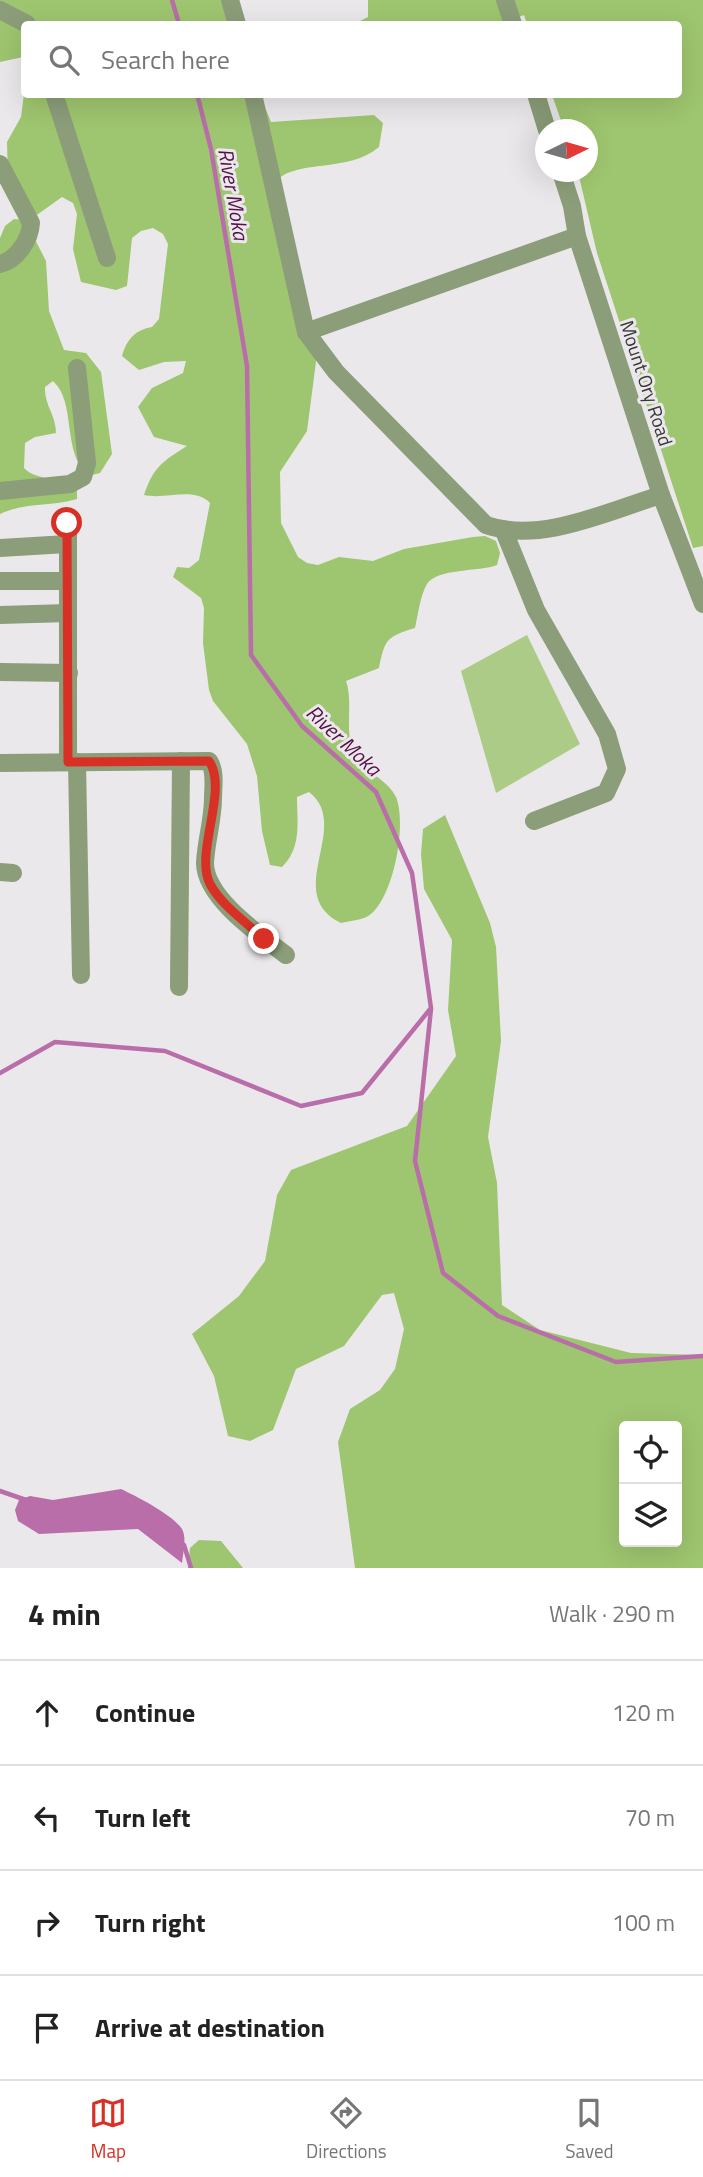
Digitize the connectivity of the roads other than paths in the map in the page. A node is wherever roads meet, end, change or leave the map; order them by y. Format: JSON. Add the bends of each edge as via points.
{"nodes":[{"id":1,"x":230,"y":0,"type":"edge"},
{"id":2,"x":505,"y":0,"type":"edge"},
{"id":3,"x":0,"y":10,"type":"edge"},
{"id":4,"x":21,"y":21,"type":"edge"},
{"id":5,"x":236,"y":21,"type":"edge"},
{"id":6,"x":512,"y":21,"type":"edge"},
{"id":7,"x":55,"y":98,"type":"edge"},
{"id":8,"x":254,"y":98,"type":"edge"},
{"id":9,"x":537,"y":98,"type":"edge"},
{"id":10,"x":544,"y":119,"type":"edge"},
{"id":11,"x":0,"y":164,"type":"edge"},
{"id":12,"x":564,"y":182,"type":"edge"},
{"id":13,"x":577,"y":236,"type":"junction"},
{"id":14,"x":107,"y":258,"type":"dead end"},
{"id":15,"x":0,"y":264,"type":"edge"},
{"id":16,"x":306,"y":332,"type":"junction"},
{"id":17,"x":77,"y":368,"type":"dead end"},
{"id":18,"x":0,"y":491,"type":"edge"},
{"id":19,"x":661,"y":495,"type":"junction"},
{"id":20,"x":68,"y":522,"type":"dead end"},
{"id":21,"x":504,"y":531,"type":"junction"},
{"id":22,"x":66,"y":544,"type":"junction"},
{"id":23,"x":0,"y":548,"type":"edge"},
{"id":24,"x":68,"y":580,"type":"junction"},
{"id":25,"x":0,"y":581,"type":"edge"},
{"id":26,"x":703,"y":604,"type":"edge"},
{"id":27,"x":68,"y":613,"type":"junction"},
{"id":28,"x":0,"y":615,"type":"edge"},
{"id":29,"x":0,"y":672,"type":"edge"},
{"id":30,"x":69,"y":673,"type":"junction"},
{"id":31,"x":181,"y":761,"type":"junction"},
{"id":32,"x":72,"y":762,"type":"junction"},
{"id":33,"x":0,"y":763,"type":"edge"},
{"id":34,"x":534,"y":821,"type":"dead end"},
{"id":35,"x":285,"y":955,"type":"dead end"},
{"id":36,"x":81,"y":975,"type":"dead end"},
{"id":37,"x":179,"y":987,"type":"dead end"}],
"edges":[{"from":1,"to":5,"type":"street"},
{"from":2,"to":6,"type":"street"},
{"from":3,"to":4,"type":"street"},
{"from":7,"to":14,"type":"street"},
{"from":8,"to":16,"type":"street"},
{"from":9,"to":10,"type":"street"},
{"from":11,"to":15,"type":"street","via":[[31,223],[18,252]]},
{"from":12,"to":13,"type":"street","name":"Mount Ory Road"},
{"from":13,"to":16,"type":"street"},
{"from":13,"to":19,"type":"street","name":"Mount Ory Road"},
{"from":16,"to":21,"type":"street","via":[[336,372],[486,525]]},
{"from":17,"to":18,"type":"street","via":[[87,463],[83,477],[70,484]]},
{"from":19,"to":21,"type":"street","via":[[544,529]]},
{"from":19,"to":26,"type":"street","name":"Mount Ory Road"},
{"from":20,"to":22,"type":"street"},
{"from":21,"to":34,"type":"street","via":[[536,610],[607,734],[617,769],[606,793]]},
{"from":22,"to":23,"type":"street"},
{"from":22,"to":24,"type":"street"},
{"from":24,"to":25,"type":"street"},
{"from":24,"to":27,"type":"street"},
{"from":27,"to":28,"type":"street"},
{"from":27,"to":30,"type":"street"},
{"from":29,"to":30,"type":"street"},
{"from":30,"to":32,"type":"street"},
{"from":31,"to":32,"type":"street"},
{"from":31,"to":35,"type":"street","via":[[207,760],[212,765],[213,818],[205,863],[210,884]]},
{"from":31,"to":37,"type":"street"},
{"from":32,"to":33,"type":"street"},
{"from":32,"to":36,"type":"street"}]}
